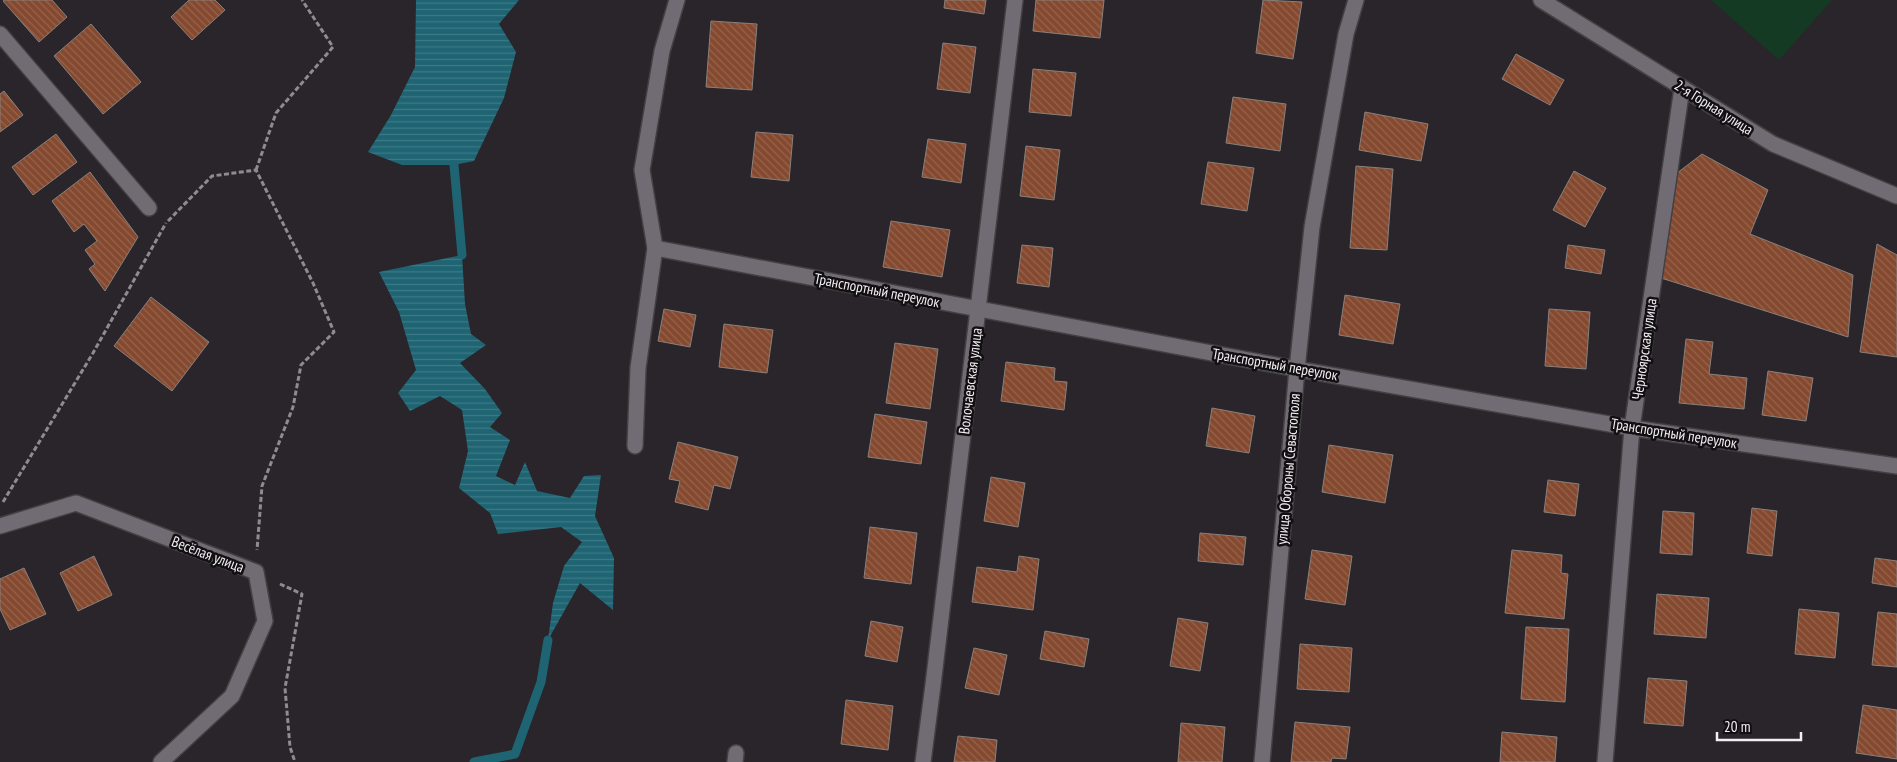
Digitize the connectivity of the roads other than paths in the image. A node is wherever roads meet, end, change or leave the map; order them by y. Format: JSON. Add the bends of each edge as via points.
{"nodes":[{"id":1,"x":677,"y":0,"type":"edge"},
{"id":2,"x":1015,"y":0,"type":"edge"},
{"id":3,"x":1356,"y":0,"type":"edge"},
{"id":4,"x":1541,"y":0,"type":"edge"},
{"id":5,"x":0,"y":34,"type":"edge"},
{"id":6,"x":1682,"y":88,"type":"junction"},
{"id":7,"x":1897,"y":196,"type":"edge"},
{"id":8,"x":149,"y":208,"type":"road end"},
{"id":9,"x":655,"y":248,"type":"junction"},
{"id":10,"x":978,"y":308,"type":"junction"},
{"id":11,"x":1296,"y":368,"type":"junction"},
{"id":12,"x":1632,"y":428,"type":"junction"},
{"id":13,"x":635,"y":446,"type":"dead end"},
{"id":14,"x":1897,"y":466,"type":"edge"},
{"id":15,"x":0,"y":526,"type":"edge"},
{"id":16,"x":161,"y":762,"type":"edge"},
{"id":17,"x":922,"y":762,"type":"edge"},
{"id":18,"x":1262,"y":762,"type":"edge"},
{"id":19,"x":1605,"y":762,"type":"edge"}],
"edges":[{"from":1,"to":9,"type":"street","via":[[662,51],[642,170]]},
{"from":2,"to":10,"type":"street","name":"Волочаевская улица"},
{"from":3,"to":11,"type":"street","name":"улица Обороны Севастополя","via":[[1346,34],[1312,227]]},
{"from":4,"to":6,"type":"street","name":"2-я Горная улица"},
{"from":5,"to":8,"type":"street"},
{"from":6,"to":7,"type":"street","name":"2-я Горная улица","via":[[1773,144]]},
{"from":6,"to":12,"type":"street","name":"Черноярская улица"},
{"from":9,"to":10,"type":"street","name":"Транспортный переулок"},
{"from":9,"to":13,"type":"street","via":[[638,368]]},
{"from":10,"to":11,"type":"street","name":"Транспортный переулок"},
{"from":10,"to":17,"type":"street","name":"Волочаевская улица"},
{"from":11,"to":12,"type":"street","name":"Транспортный переулок"},
{"from":11,"to":18,"type":"street","name":"улица Обороны Севастополя"},
{"from":12,"to":14,"type":"street","name":"Транспортный переулок"},
{"from":12,"to":19,"type":"street","name":"Черноярская улица"},
{"from":15,"to":16,"type":"street","name":"Весёлая улица","via":[[76,503],[256,572],[265,621],[232,696]]}]}
